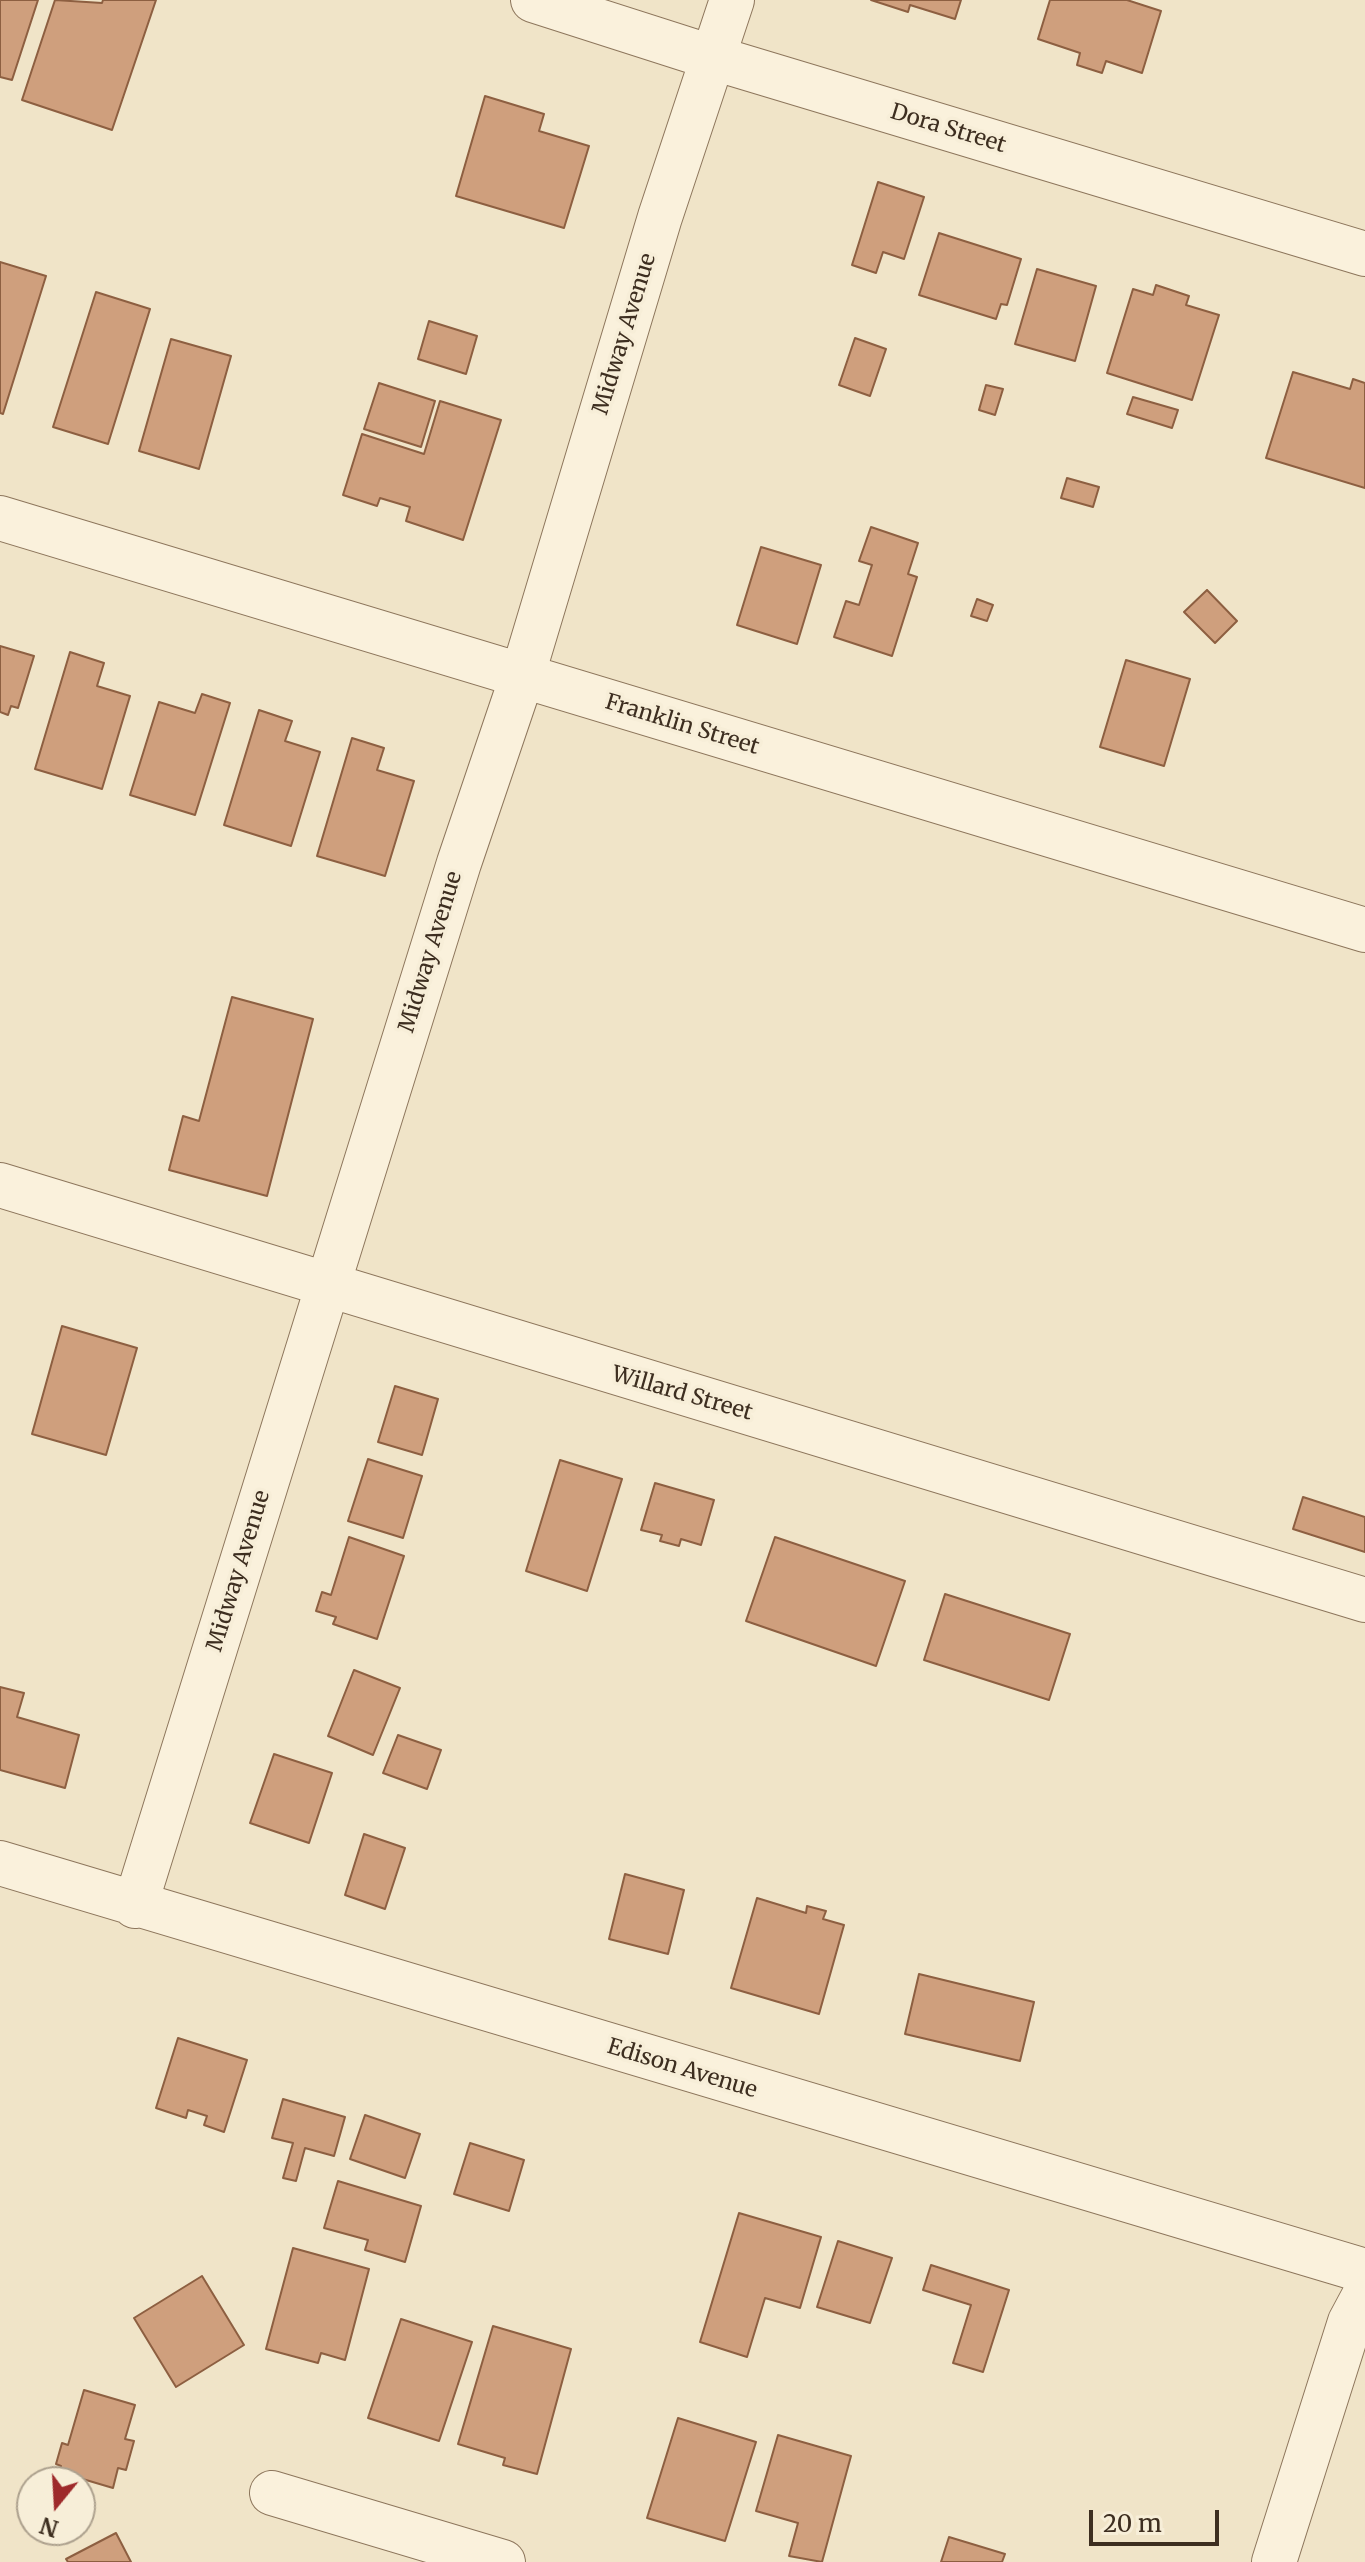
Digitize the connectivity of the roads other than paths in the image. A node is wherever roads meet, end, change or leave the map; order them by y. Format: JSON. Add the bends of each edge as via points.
{"nodes":[{"id":1,"x":533,"y":0,"type":"edge"},
{"id":2,"x":732,"y":0,"type":"edge"},
{"id":3,"x":714,"y":58,"type":"junction"},
{"id":4,"x":1365,"y":254,"type":"edge"},
{"id":5,"x":0,"y":518,"type":"edge"},
{"id":6,"x":522,"y":677,"type":"junction"},
{"id":7,"x":1365,"y":930,"type":"edge"},
{"id":8,"x":0,"y":1185,"type":"edge"},
{"id":9,"x":328,"y":1284,"type":"junction"},
{"id":10,"x":1365,"y":1600,"type":"edge"},
{"id":11,"x":0,"y":1863,"type":"edge"},
{"id":12,"x":135,"y":1906,"type":"junction"},
{"id":13,"x":1365,"y":2271,"type":"edge"},
{"id":14,"x":1365,"y":2294,"type":"edge"},
{"id":15,"x":272,"y":2493,"type":"dead end"},
{"id":16,"x":503,"y":2562,"type":"edge"},
{"id":17,"x":1274,"y":2562,"type":"edge"}],
"edges":[{"from":1,"to":3,"type":"street","name":"Dora Street"},
{"from":2,"to":3,"type":"street","name":"Midway Avenue"},
{"from":3,"to":4,"type":"street","name":"Dora Street"},
{"from":3,"to":6,"type":"street","name":"Midway Avenue","via":[[660,217]]},
{"from":5,"to":6,"type":"street","name":"Franklin Street"},
{"from":6,"to":7,"type":"street","name":"Franklin Street"},
{"from":6,"to":9,"type":"street","name":"Midway Avenue"},
{"from":8,"to":9,"type":"street","name":"Willard Street"},
{"from":9,"to":10,"type":"street","name":"Willard Street"},
{"from":9,"to":12,"type":"street","name":"Midway Avenue"},
{"from":11,"to":12,"type":"street","name":"Edison Avenue"},
{"from":12,"to":13,"type":"street","name":"Edison Avenue"},
{"from":14,"to":17,"type":"street","via":[[1350,2322]]},
{"from":15,"to":16,"type":"street"}]}
